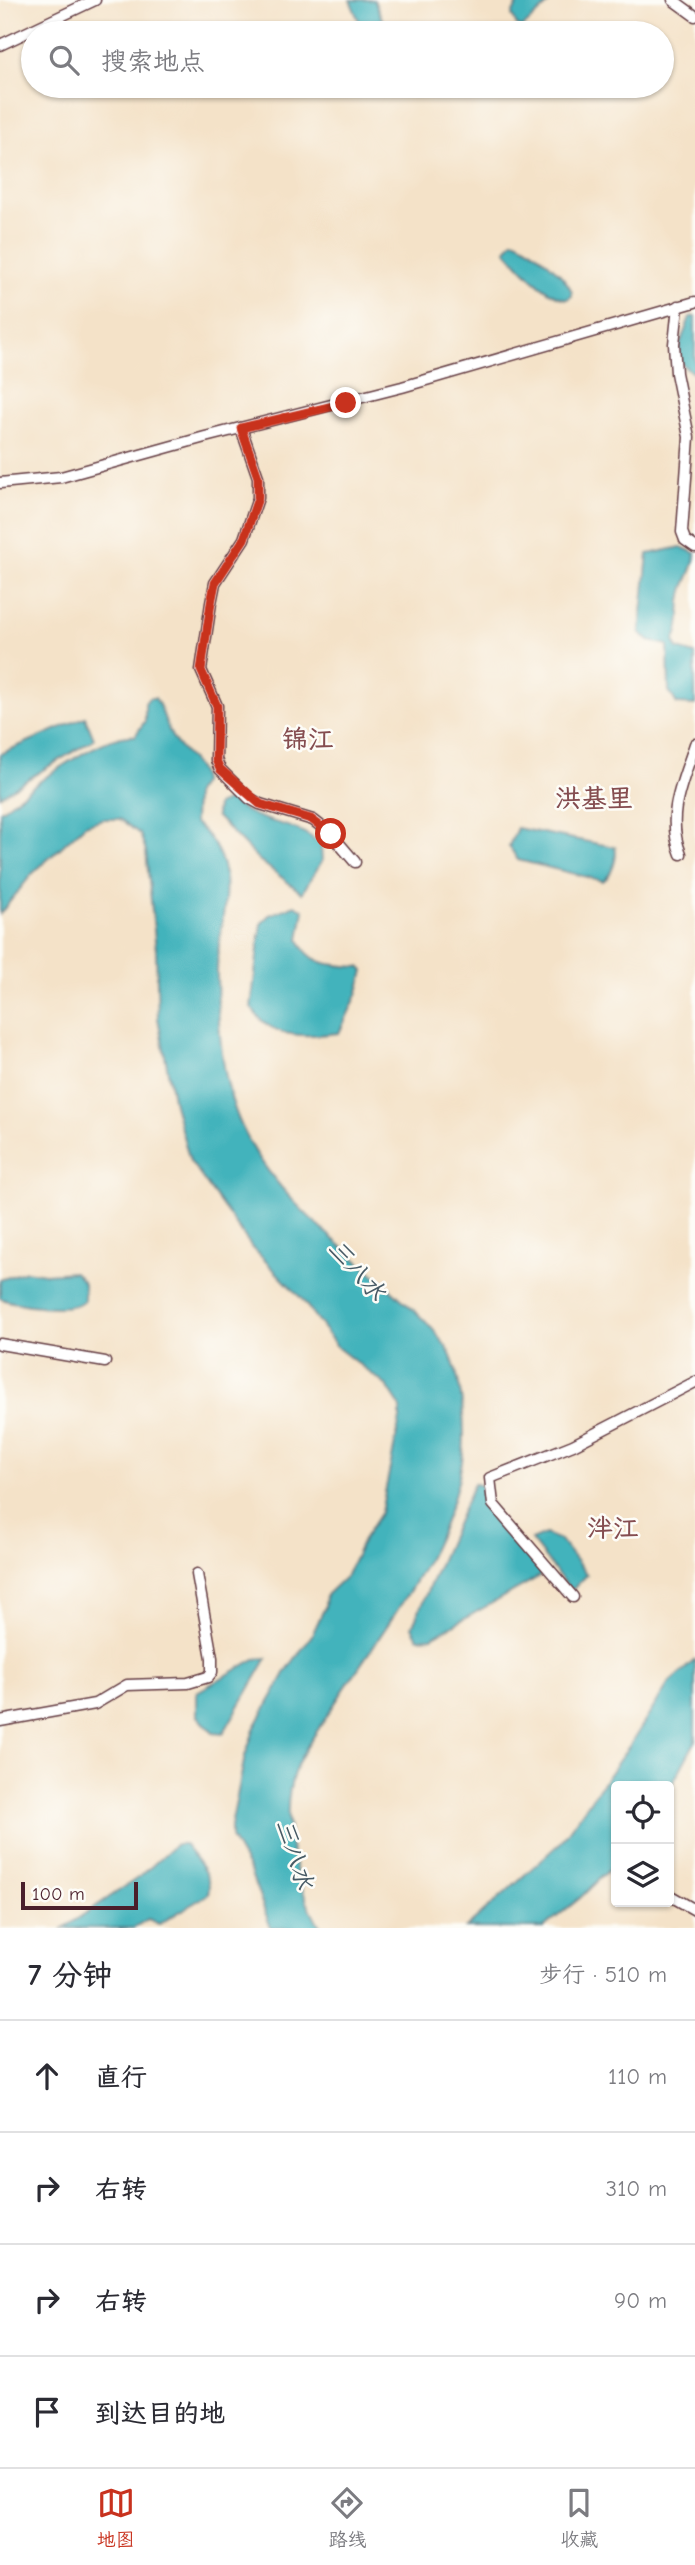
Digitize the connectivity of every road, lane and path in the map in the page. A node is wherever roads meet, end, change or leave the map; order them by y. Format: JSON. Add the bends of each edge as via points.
{"nodes":[{"id":1,"x":95,"y":0,"type":"edge"},
{"id":2,"x":673,"y":0,"type":"edge"},
{"id":3,"x":695,"y":16,"type":"edge"},
{"id":4,"x":52,"y":21,"type":"edge"},
{"id":5,"x":21,"y":36,"type":"edge"},
{"id":6,"x":0,"y":46,"type":"edge"},
{"id":7,"x":695,"y":302,"type":"edge"},
{"id":8,"x":678,"y":306,"type":"junction"},
{"id":9,"x":241,"y":428,"type":"junction"},
{"id":10,"x":0,"y":483,"type":"edge"},
{"id":11,"x":695,"y":547,"type":"edge"},
{"id":12,"x":695,"y":744,"type":"edge"},
{"id":13,"x":681,"y":854,"type":"dead end"},
{"id":14,"x":355,"y":862,"type":"dead end"},
{"id":15,"x":0,"y":1344,"type":"edge"},
{"id":16,"x":105,"y":1362,"type":"dead end"},
{"id":17,"x":695,"y":1382,"type":"edge"},
{"id":18,"x":197,"y":1574,"type":"dead end"},
{"id":19,"x":573,"y":1597,"type":"dead end"},
{"id":20,"x":0,"y":1721,"type":"edge"},
{"id":21,"x":674,"y":1898,"type":"edge"},
{"id":22,"x":695,"y":1910,"type":"edge"}],
"edges":[{"from":1,"to":4,"type":"street"},
{"from":2,"to":3,"type":"street"},
{"from":5,"to":6,"type":"street"},
{"from":7,"to":8,"type":"street"},
{"from":8,"to":9,"type":"street","via":[[402,387]]},
{"from":8,"to":11,"type":"street","via":[[676,373],[689,437],[682,532]]},
{"from":9,"to":10,"type":"street","via":[[61,477]]},
{"from":9,"to":14,"type":"street","via":[[258,477],[258,498],[244,539],[215,583],[211,603],[201,670],[217,706],[216,760],[250,798],[311,819]]},
{"from":12,"to":13,"type":"street","via":[[673,820]]},
{"from":15,"to":16,"type":"street"},
{"from":17,"to":19,"type":"street","via":[[573,1445],[489,1480],[493,1504]]},
{"from":18,"to":20,"type":"street","via":[[212,1658],[208,1677],[127,1685],[95,1704]]},
{"from":21,"to":22,"type":"street"}]}
